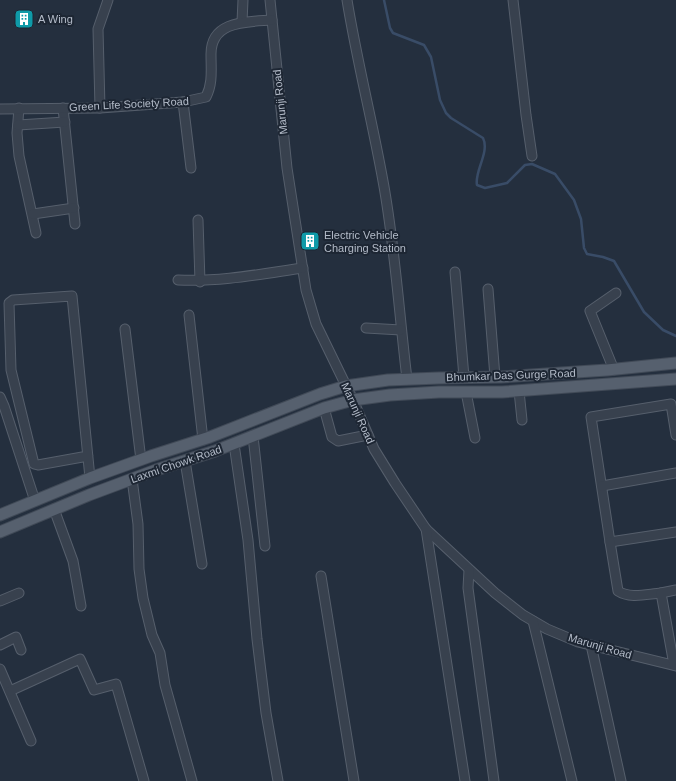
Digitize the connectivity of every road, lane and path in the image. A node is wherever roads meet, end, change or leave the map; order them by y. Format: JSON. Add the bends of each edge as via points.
{"nodes":[{"id":1,"x":108,"y":0,"type":"edge"},
{"id":2,"x":243,"y":0,"type":"edge"},
{"id":3,"x":270,"y":0,"type":"edge"},
{"id":4,"x":347,"y":0,"type":"edge"},
{"id":5,"x":513,"y":0,"type":"edge"},
{"id":6,"x":272,"y":20,"type":"junction"},
{"id":7,"x":242,"y":22,"type":"junction"},
{"id":8,"x":183,"y":102,"type":"junction"},
{"id":9,"x":19,"y":108,"type":"junction"},
{"id":10,"x":63,"y":108,"type":"junction"},
{"id":11,"x":100,"y":108,"type":"junction"},
{"id":12,"x":0,"y":109,"type":"edge"},
{"id":13,"x":65,"y":122,"type":"junction"},
{"id":14,"x":18,"y":124,"type":"junction"},
{"id":15,"x":532,"y":156,"type":"dead end"},
{"id":16,"x":192,"y":168,"type":"dead end"},
{"id":17,"x":74,"y":208,"type":"junction"},
{"id":18,"x":33,"y":214,"type":"junction"},
{"id":19,"x":198,"y":220,"type":"dead end"},
{"id":20,"x":76,"y":224,"type":"dead end"},
{"id":21,"x":36,"y":233,"type":"dead end"},
{"id":22,"x":303,"y":268,"type":"junction"},
{"id":23,"x":455,"y":272,"type":"dead end"},
{"id":24,"x":178,"y":280,"type":"dead end"},
{"id":25,"x":200,"y":282,"type":"junction"},
{"id":26,"x":488,"y":289,"type":"dead end"},
{"id":27,"x":616,"y":293,"type":"dead end"},
{"id":28,"x":189,"y":315,"type":"dead end"},
{"id":29,"x":366,"y":328,"type":"dead end"},
{"id":30,"x":125,"y":329,"type":"dead end"},
{"id":31,"x":401,"y":330,"type":"junction"},
{"id":32,"x":676,"y":363,"type":"edge"},
{"id":33,"x":610,"y":370,"type":"junction"},
{"id":34,"x":495,"y":377,"type":"junction"},
{"id":35,"x":464,"y":378,"type":"junction"},
{"id":36,"x":676,"y":378,"type":"edge"},
{"id":37,"x":406,"y":379,"type":"junction"},
{"id":38,"x":608,"y":384,"type":"junction"},
{"id":39,"x":346,"y":386,"type":"junction"},
{"id":40,"x":519,"y":391,"type":"junction"},
{"id":41,"x":466,"y":392,"type":"junction"},
{"id":42,"x":496,"y":392,"type":"junction"},
{"id":43,"x":0,"y":397,"type":"edge"},
{"id":44,"x":353,"y":400,"type":"junction"},
{"id":45,"x":324,"y":408,"type":"junction"},
{"id":46,"x":522,"y":420,"type":"dead end"},
{"id":47,"x":368,"y":435,"type":"junction"},
{"id":48,"x":676,"y":435,"type":"edge"},
{"id":49,"x":253,"y":436,"type":"junction"},
{"id":50,"x":475,"y":438,"type":"dead end"},
{"id":51,"x":203,"y":440,"type":"junction"},
{"id":52,"x":234,"y":444,"type":"junction"},
{"id":53,"x":88,"y":456,"type":"junction"},
{"id":54,"x":141,"y":460,"type":"junction"},
{"id":55,"x":185,"y":461,"type":"junction"},
{"id":56,"x":124,"y":466,"type":"junction"},
{"id":57,"x":676,"y":473,"type":"edge"},
{"id":58,"x":90,"y":478,"type":"junction"},
{"id":59,"x":130,"y":480,"type":"junction"},
{"id":60,"x":602,"y":486,"type":"junction"},
{"id":61,"x":35,"y":501,"type":"junction"},
{"id":62,"x":54,"y":509,"type":"junction"},
{"id":63,"x":0,"y":515,"type":"edge"},
{"id":64,"x":426,"y":529,"type":"junction"},
{"id":65,"x":0,"y":532,"type":"edge"},
{"id":66,"x":676,"y":532,"type":"edge"},
{"id":67,"x":610,"y":542,"type":"junction"},
{"id":68,"x":265,"y":546,"type":"dead end"},
{"id":69,"x":202,"y":564,"type":"dead end"},
{"id":70,"x":469,"y":570,"type":"junction"},
{"id":71,"x":321,"y":576,"type":"dead end"},
{"id":72,"x":676,"y":590,"type":"edge"},
{"id":73,"x":19,"y":593,"type":"dead end"},
{"id":74,"x":661,"y":593,"type":"junction"},
{"id":75,"x":0,"y":601,"type":"edge"},
{"id":76,"x":80,"y":606,"type":"dead end"},
{"id":77,"x":533,"y":621,"type":"junction"},
{"id":78,"x":0,"y":645,"type":"edge"},
{"id":79,"x":591,"y":645,"type":"junction"},
{"id":80,"x":21,"y":650,"type":"dead end"},
{"id":81,"x":675,"y":665,"type":"edge"},
{"id":82,"x":0,"y":669,"type":"edge"},
{"id":83,"x":10,"y":691,"type":"junction"},
{"id":84,"x":31,"y":741,"type":"dead end"},
{"id":85,"x":144,"y":781,"type":"edge"},
{"id":86,"x":192,"y":781,"type":"edge"},
{"id":87,"x":278,"y":781,"type":"edge"},
{"id":88,"x":354,"y":781,"type":"edge"},
{"id":89,"x":465,"y":781,"type":"edge"},
{"id":90,"x":494,"y":781,"type":"edge"},
{"id":91,"x":572,"y":781,"type":"edge"},
{"id":92,"x":621,"y":781,"type":"edge"}],
"edges":[{"from":1,"to":11,"type":"street","via":[[98,29]]},
{"from":2,"to":7,"type":"street"},
{"from":3,"to":6,"type":"street","name":"Marunji Road"},
{"from":4,"to":31,"type":"street","via":[[383,181]]},
{"from":5,"to":15,"type":"street"},
{"from":6,"to":7,"type":"street","name":"Green Life Society Road"},
{"from":6,"to":22,"type":"street","name":"Marunji Road","via":[[287,168]]},
{"from":7,"to":8,"type":"street","name":"Green Life Society Road","via":[[220,31],[215,39],[211,52],[211,87],[206,97]]},
{"from":8,"to":11,"type":"street","name":"Green Life Society Road"},
{"from":8,"to":16,"type":"street"},
{"from":9,"to":10,"type":"street","name":"Green Life Society Road"},
{"from":9,"to":12,"type":"street","name":"Green Life Society Road"},
{"from":9,"to":14,"type":"street"},
{"from":10,"to":11,"type":"street","name":"Green Life Society Road"},
{"from":10,"to":13,"type":"street"},
{"from":13,"to":14,"type":"street"},
{"from":13,"to":17,"type":"street"},
{"from":14,"to":18,"type":"street","via":[[19,156]]},
{"from":17,"to":18,"type":"street"},
{"from":17,"to":20,"type":"street"},
{"from":18,"to":21,"type":"street"},
{"from":19,"to":25,"type":"street"},
{"from":22,"to":25,"type":"street"},
{"from":22,"to":39,"type":"street","name":"Marunji Road","via":[[306,290],[316,324]]},
{"from":23,"to":35,"type":"street"},
{"from":24,"to":25,"type":"street"},
{"from":26,"to":34,"type":"street"},
{"from":27,"to":33,"type":"street","via":[[590,311]]},
{"from":28,"to":51,"type":"street"},
{"from":29,"to":31,"type":"street"},
{"from":30,"to":54,"type":"street"},
{"from":31,"to":37,"type":"street"},
{"from":32,"to":33,"type":"main road","name":"Bhumkar Das Gurge Road"},
{"from":33,"to":34,"type":"main road","name":"Bhumkar Das Gurge Road"},
{"from":33,"to":38,"type":"main road"},
{"from":34,"to":35,"type":"main road","name":"Bhumkar Das Gurge Road"},
{"from":34,"to":42,"type":"main road"},
{"from":35,"to":37,"type":"main road","name":"Bhumkar Das Gurge Road"},
{"from":36,"to":38,"type":"main road","name":"Bhumkar Das Gurge Road"},
{"from":37,"to":39,"type":"main road","name":"Bhumkar Das Gurge Road"},
{"from":38,"to":40,"type":"main road","name":"Bhumkar Das Gurge Road"},
{"from":39,"to":44,"type":"street","name":"Marunji Road"},
{"from":39,"to":51,"type":"main road","name":"Laxmi Chowk Road"},
{"from":40,"to":42,"type":"main road","name":"Bhumkar Das Gurge Road"},
{"from":40,"to":46,"type":"street"},
{"from":41,"to":42,"type":"main road","name":"Bhumkar Das Gurge Road"},
{"from":41,"to":44,"type":"main road","name":"Bhumkar Das Gurge Road","via":[[390,395]]},
{"from":41,"to":50,"type":"street"},
{"from":43,"to":61,"type":"street"},
{"from":44,"to":45,"type":"main road","name":"Laxmi Chowk Road"},
{"from":44,"to":47,"type":"street","name":"Marunji Road"},
{"from":45,"to":47,"type":"street","via":[[332,437],[338,441]]},
{"from":45,"to":49,"type":"main road","name":"Laxmi Chowk Road"},
{"from":47,"to":64,"type":"street","name":"Marunji Road","via":[[374,449]]},
{"from":48,"to":60,"type":"street","via":[[672,404],[591,417]]},
{"from":49,"to":52,"type":"main road","name":"Laxmi Chowk Road"},
{"from":49,"to":68,"type":"street"},
{"from":51,"to":54,"type":"main road","name":"Laxmi Chowk Road"},
{"from":52,"to":55,"type":"main road","name":"Laxmi Chowk Road"},
{"from":52,"to":87,"type":"street","via":[[248,540],[266,713]]},
{"from":53,"to":53,"type":"street","via":[[72,296],[13,300],[8,303],[11,370],[34,464]]},
{"from":53,"to":58,"type":"street"},
{"from":54,"to":56,"type":"main road","name":"Laxmi Chowk Road"},
{"from":55,"to":59,"type":"main road","name":"Laxmi Chowk Road"},
{"from":55,"to":69,"type":"street"},
{"from":56,"to":58,"type":"main road","name":"Laxmi Chowk Road"},
{"from":56,"to":59,"type":"main road"},
{"from":57,"to":60,"type":"street"},
{"from":58,"to":61,"type":"main road","name":"Laxmi Chowk Road"},
{"from":59,"to":62,"type":"main road","name":"Laxmi Chowk Road"},
{"from":59,"to":86,"type":"street","via":[[138,524],[143,598]]},
{"from":60,"to":67,"type":"street"},
{"from":61,"to":63,"type":"main road","name":"Laxmi Chowk Road"},
{"from":62,"to":65,"type":"main road","name":"Laxmi Chowk Road"},
{"from":62,"to":76,"type":"street","via":[[73,561]]},
{"from":64,"to":70,"type":"street","name":"Marunji Road"},
{"from":64,"to":89,"type":"street"},
{"from":66,"to":67,"type":"street"},
{"from":67,"to":74,"type":"street","via":[[618,591],[630,596]]},
{"from":70,"to":77,"type":"street","name":"Marunji Road"},
{"from":70,"to":90,"type":"street","via":[[468,588]]},
{"from":71,"to":88,"type":"street"},
{"from":72,"to":74,"type":"street"},
{"from":73,"to":75,"type":"street"},
{"from":74,"to":81,"type":"street"},
{"from":77,"to":79,"type":"street","name":"Marunji Road","via":[[578,642]]},
{"from":77,"to":91,"type":"street"},
{"from":78,"to":80,"type":"street","via":[[16,637]]},
{"from":79,"to":81,"type":"street","name":"Marunji Road"},
{"from":79,"to":92,"type":"street"},
{"from":82,"to":83,"type":"street"},
{"from":83,"to":84,"type":"street"},
{"from":83,"to":85,"type":"street","via":[[80,658],[94,690],[116,684]]}]}
